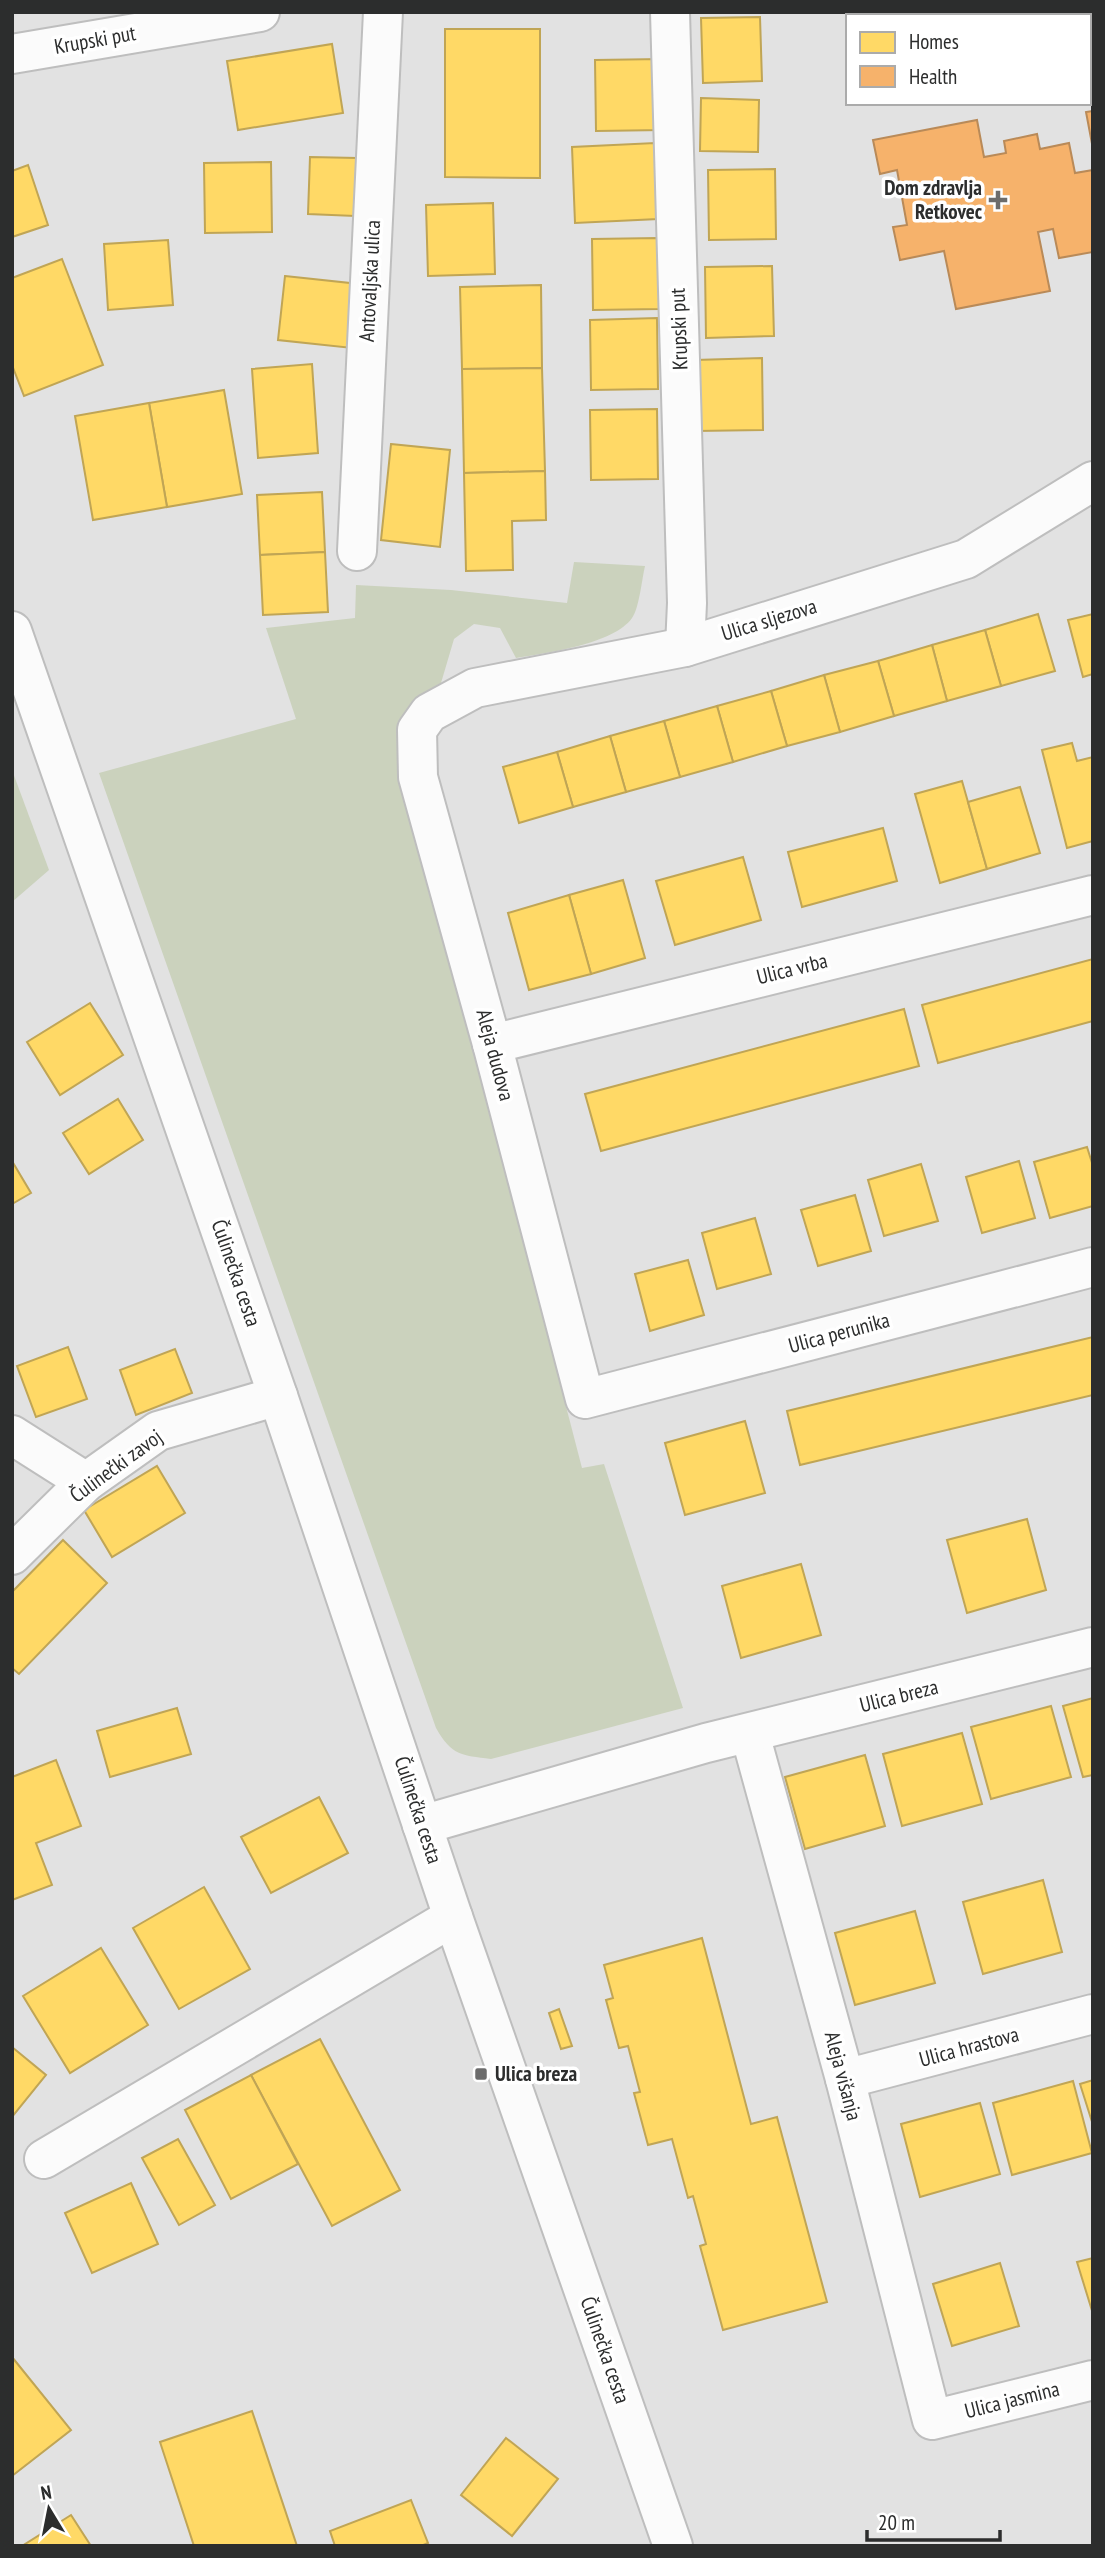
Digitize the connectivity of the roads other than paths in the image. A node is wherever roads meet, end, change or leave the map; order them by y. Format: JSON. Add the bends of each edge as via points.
{"nodes":[{"id":1,"x":260,"y":12,"type":"edge"},
{"id":2,"x":383,"y":12,"type":"edge"},
{"id":3,"x":670,"y":12,"type":"edge"},
{"id":4,"x":12,"y":54,"type":"edge"},
{"id":5,"x":1093,"y":481,"type":"edge"},
{"id":6,"x":358,"y":551,"type":"dead end"},
{"id":7,"x":12,"y":631,"type":"edge"},
{"id":8,"x":685,"y":647,"type":"junction"},
{"id":9,"x":429,"y":713,"type":"joint"},
{"id":10,"x":1093,"y":895,"type":"edge"},
{"id":11,"x":492,"y":1044,"type":"junction"},
{"id":12,"x":1093,"y":1267,"type":"edge"},
{"id":13,"x":278,"y":1396,"type":"junction"},
{"id":14,"x":585,"y":1399,"type":"joint"},
{"id":15,"x":12,"y":1435,"type":"edge"},
{"id":16,"x":86,"y":1482,"type":"junction"},
{"id":17,"x":12,"y":1555,"type":"edge"},
{"id":18,"x":1093,"y":1647,"type":"edge"},
{"id":19,"x":750,"y":1734,"type":"junction"},
{"id":20,"x":422,"y":1825,"type":"junction"},
{"id":21,"x":453,"y":1917,"type":"junction"},
{"id":22,"x":1093,"y":2014,"type":"edge"},
{"id":23,"x":845,"y":2079,"type":"junction"},
{"id":24,"x":44,"y":2158,"type":"dead end"},
{"id":25,"x":1093,"y":2380,"type":"edge"},
{"id":26,"x":932,"y":2420,"type":"joint"},
{"id":27,"x":673,"y":2546,"type":"edge"}],
"edges":[{"from":1,"to":4,"type":"street","name":"Krupski put"},
{"from":2,"to":6,"type":"street","name":"Antovaljska ulica"},
{"from":3,"to":8,"type":"street","name":"Krupski put"},
{"from":5,"to":8,"type":"street","name":"Ulica sljezova","via":[[966,559]]},
{"from":7,"to":13,"type":"street","name":"Čulinečka cesta"},
{"from":8,"to":9,"type":"street","name":"Ulica sljezova","via":[[475,688]]},
{"from":9,"to":11,"type":"street","name":"Aleja dudova","via":[[417,730],[418,777]]},
{"from":10,"to":11,"type":"street","name":"Ulica vrba"},
{"from":11,"to":14,"type":"street","name":"Aleja dudova"},
{"from":12,"to":14,"type":"street","name":"Ulica perunika"},
{"from":13,"to":16,"type":"street","name":"Čulinečki zavoj","via":[[158,1431]]},
{"from":13,"to":20,"type":"street","name":"Čulinečka cesta"},
{"from":15,"to":16,"type":"street"},
{"from":16,"to":17,"type":"street","name":"Čulinečki zavoj"},
{"from":18,"to":19,"type":"street","name":"Ulica breza"},
{"from":19,"to":20,"type":"street","name":"Ulica breza"},
{"from":19,"to":23,"type":"street","name":"Aleja višanja"},
{"from":20,"to":21,"type":"street","name":"Čulinečka cesta"},
{"from":21,"to":24,"type":"street"},
{"from":21,"to":27,"type":"street","name":"Čulinečka cesta"},
{"from":22,"to":23,"type":"street","name":"Ulica hrastova"},
{"from":23,"to":26,"type":"street","name":"Aleja višanja"},
{"from":25,"to":26,"type":"street","name":"Ulica jasmina"}]}
